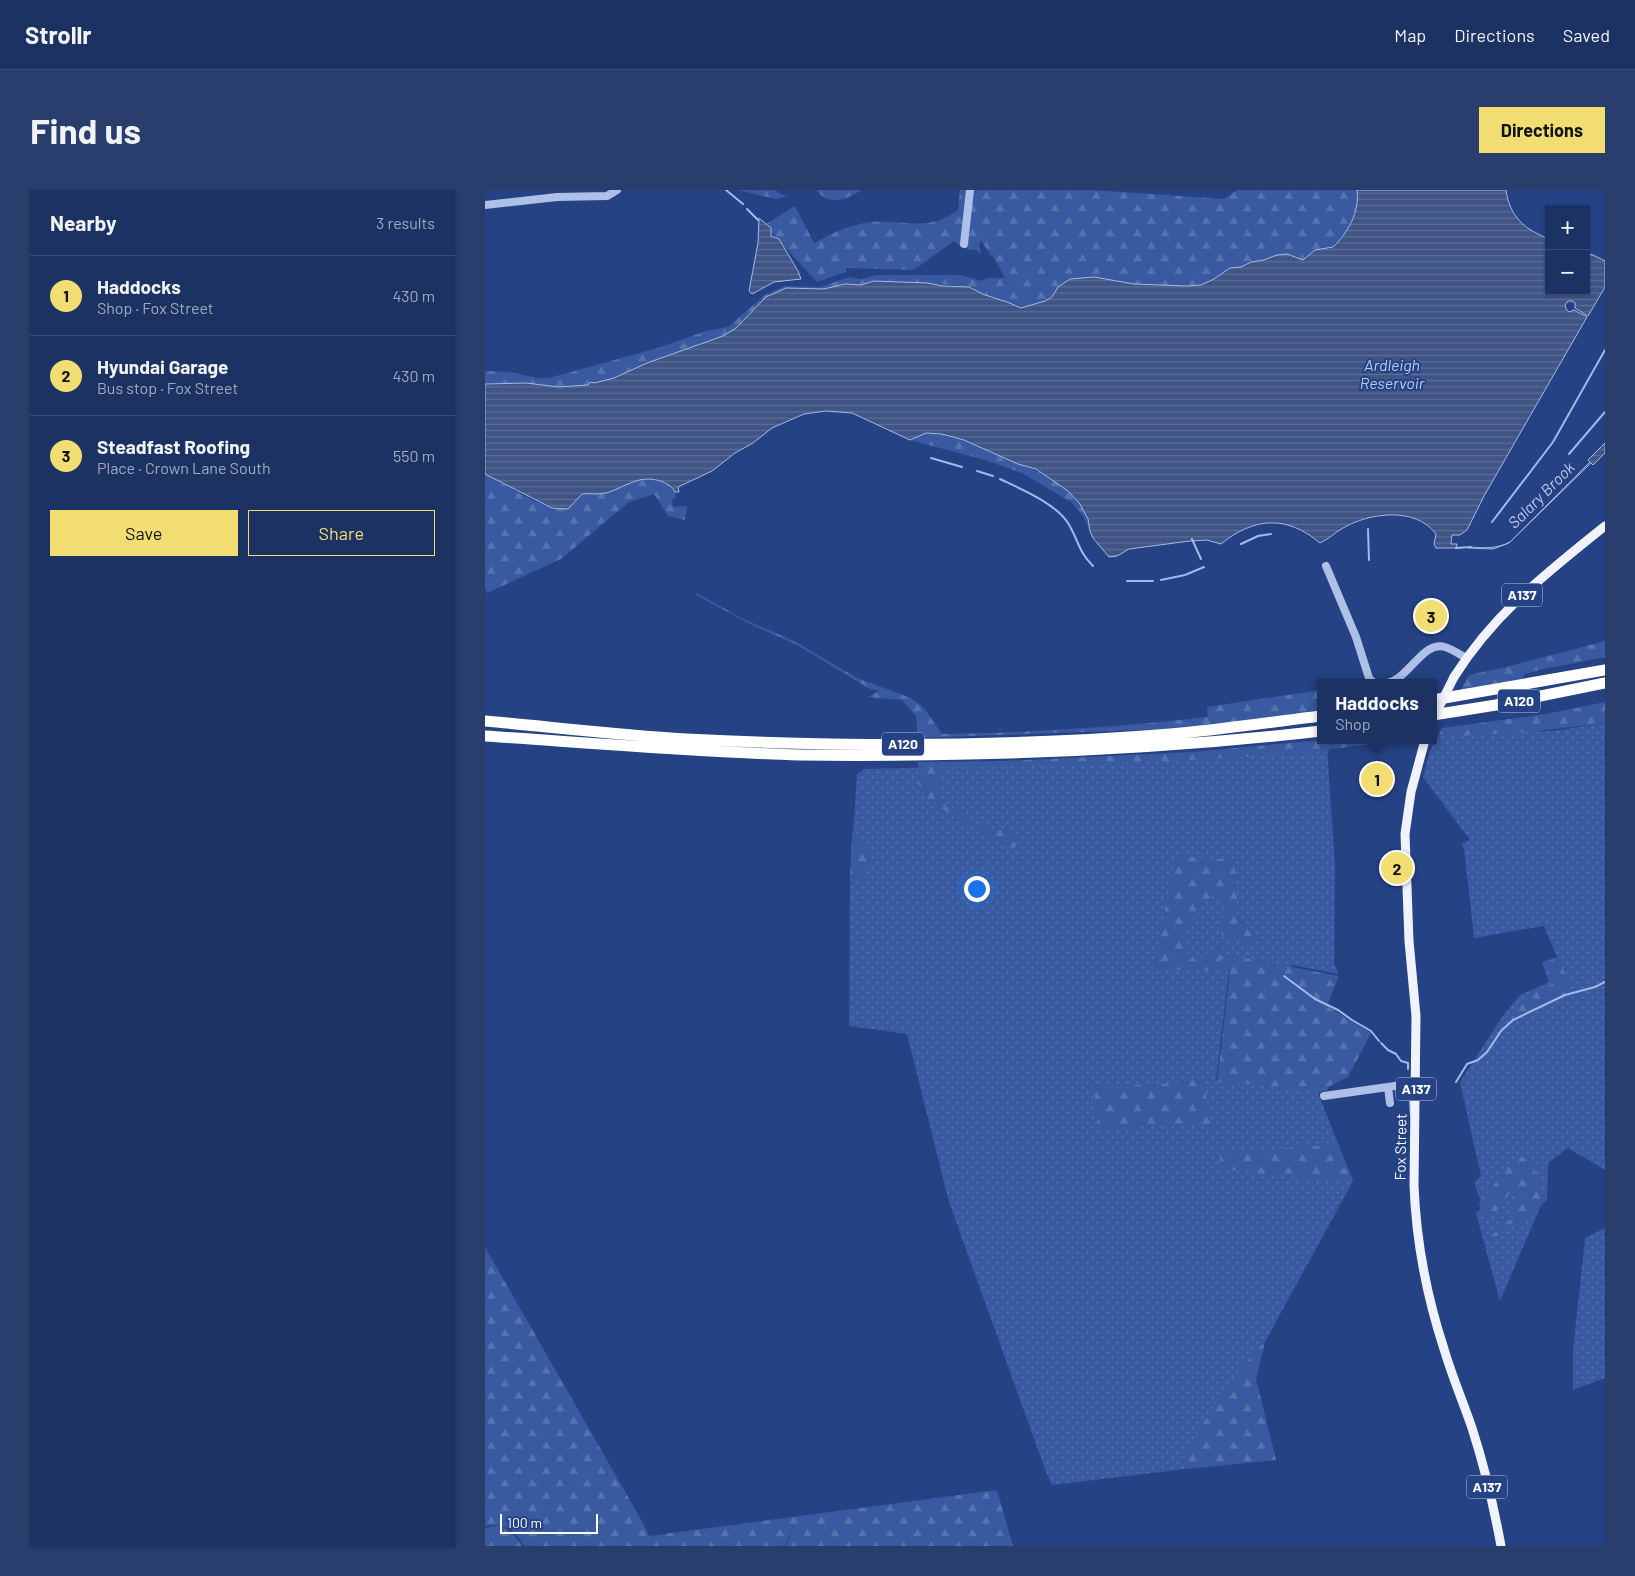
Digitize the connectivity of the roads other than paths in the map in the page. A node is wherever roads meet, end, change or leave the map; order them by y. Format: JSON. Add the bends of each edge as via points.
{"nodes":[{"id":1,"x":617,"y":190,"type":"edge"},
{"id":2,"x":970,"y":190,"type":"edge"},
{"id":3,"x":485,"y":205,"type":"edge"},
{"id":4,"x":964,"y":244,"type":"dead end"},
{"id":5,"x":1605,"y":526,"type":"edge"},
{"id":6,"x":1327,"y":566,"type":"dead end"},
{"id":7,"x":1466,"y":658,"type":"junction"},
{"id":8,"x":1605,"y":670,"type":"edge"},
{"id":9,"x":1370,"y":679,"type":"edge"},
{"id":10,"x":1397,"y":679,"type":"edge"},
{"id":11,"x":1605,"y":683,"type":"edge"},
{"id":12,"x":1437,"y":707,"type":"edge"},
{"id":13,"x":1437,"y":710,"type":"edge"},
{"id":14,"x":1437,"y":710,"type":"edge"},
{"id":15,"x":1317,"y":716,"type":"edge"},
{"id":16,"x":485,"y":721,"type":"edge"},
{"id":17,"x":1317,"y":731,"type":"edge"},
{"id":18,"x":485,"y":736,"type":"edge"},
{"id":19,"x":1423,"y":744,"type":"edge"},
{"id":20,"x":1410,"y":1084,"type":"junction"},
{"id":21,"x":1388,"y":1087,"type":"junction"},
{"id":22,"x":1324,"y":1096,"type":"dead end"},
{"id":23,"x":1390,"y":1103,"type":"dead end"},
{"id":24,"x":1501,"y":1546,"type":"edge"}],
"edges":[{"from":1,"to":3,"type":"street","via":[[607,196],[557,197]]},
{"from":2,"to":4,"type":"street"},
{"from":5,"to":7,"type":"main road","number":"A137","via":[[1514,603]]},
{"from":6,"to":9,"type":"street"},
{"from":7,"to":10,"type":"street","via":[[1446,647],[1430,648]]},
{"from":7,"to":12,"type":"main road","number":"A137","bridge":true},
{"from":8,"to":13,"type":"highway","number":"A120"},
{"from":11,"to":14,"type":"highway","number":"A120","via":[[1495,705]]},
{"from":15,"to":16,"type":"highway","number":"A120","via":[[1172,734],[918,744],[686,739]]},
{"from":17,"to":18,"type":"highway","number":"A120","via":[[1081,751],[913,756],[798,755]]},
{"from":19,"to":20,"type":"main road","name":"Fox Street","number":"A137","via":[[1405,834],[1415,1016]]},
{"from":20,"to":21,"type":"street"},
{"from":20,"to":24,"type":"main road","name":"Fox Street","number":"A137","via":[[1415,1197],[1428,1292],[1472,1429]]},
{"from":21,"to":22,"type":"street"},
{"from":21,"to":23,"type":"street"}]}
